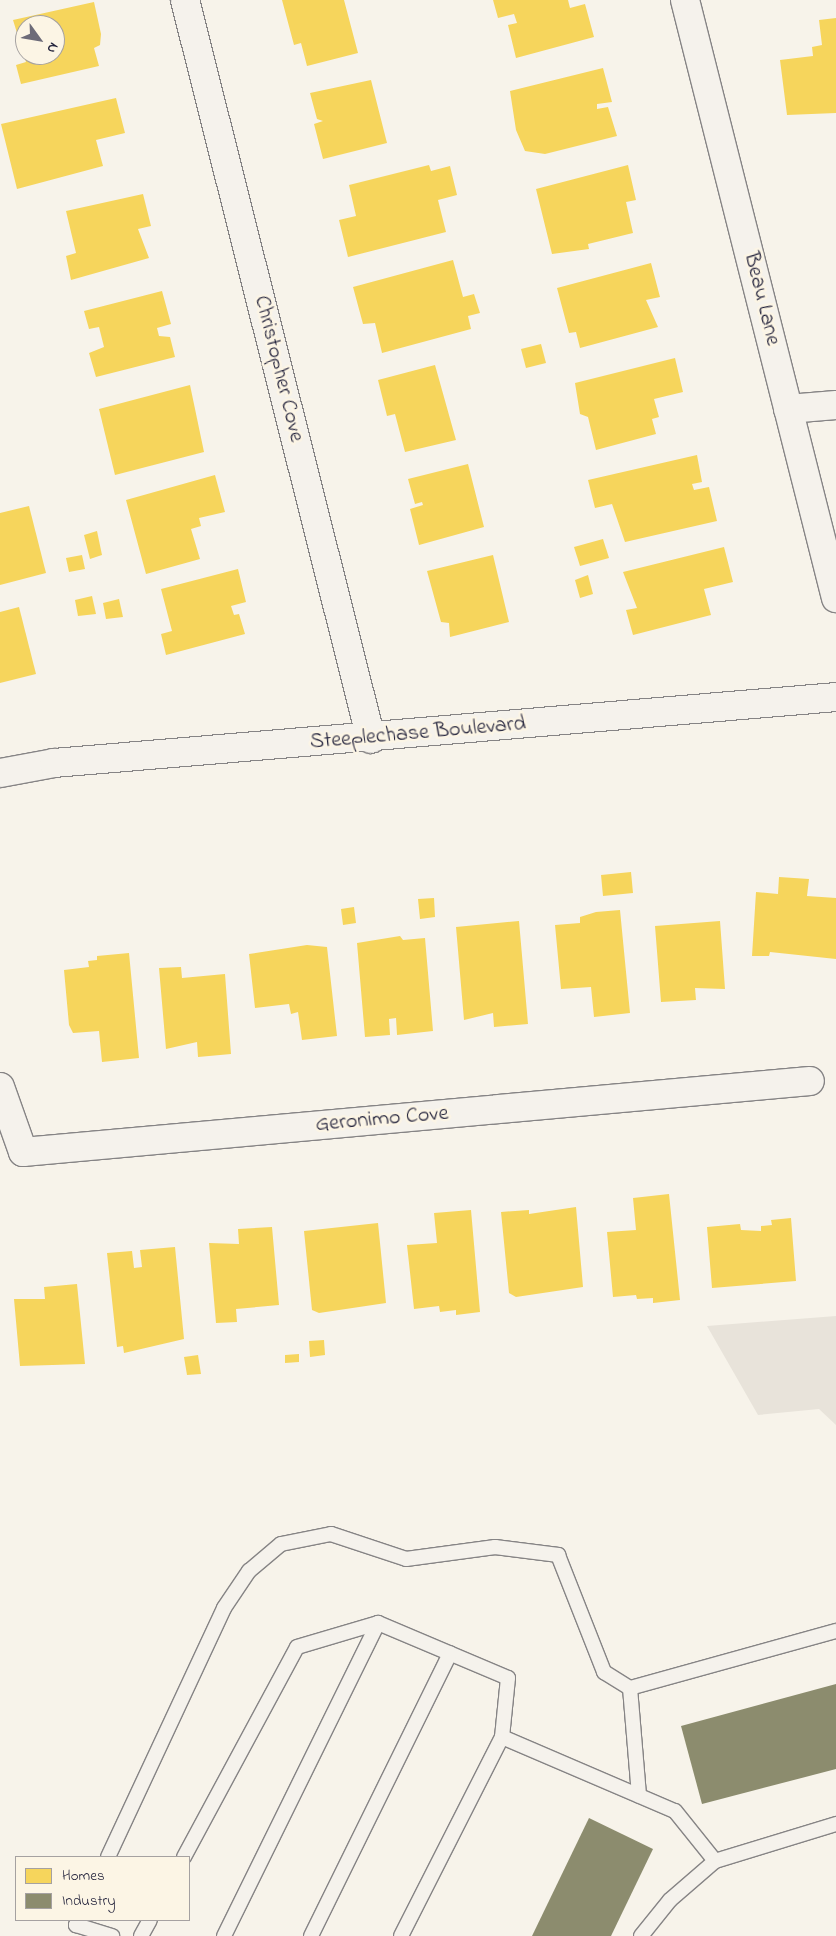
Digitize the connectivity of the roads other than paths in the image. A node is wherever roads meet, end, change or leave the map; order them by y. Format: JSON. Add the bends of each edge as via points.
{"nodes":[{"id":1,"x":185,"y":0,"type":"edge"},
{"id":2,"x":685,"y":0,"type":"edge"},
{"id":3,"x":836,"y":405,"type":"edge"},
{"id":4,"x":788,"y":409,"type":"junction"},
{"id":5,"x":836,"y":598,"type":"edge"},
{"id":6,"x":836,"y":698,"type":"edge"},
{"id":7,"x":370,"y":739,"type":"junction"},
{"id":8,"x":0,"y":773,"type":"edge"},
{"id":9,"x":810,"y":1081,"type":"dead end"},
{"id":10,"x":0,"y":1087,"type":"edge"},
{"id":11,"x":378,"y":1622,"type":"junction"},
{"id":12,"x":836,"y":1630,"type":"edge"},
{"id":13,"x":450,"y":1653,"type":"junction"},
{"id":14,"x":630,"y":1688,"type":"junction"},
{"id":15,"x":502,"y":1737,"type":"junction"},
{"id":16,"x":640,"y":1796,"type":"junction"},
{"id":17,"x":836,"y":1824,"type":"edge"},
{"id":18,"x":108,"y":1856,"type":"edge"},
{"id":19,"x":185,"y":1856,"type":"edge"},
{"id":20,"x":715,"y":1861,"type":"junction"},
{"id":21,"x":78,"y":1921,"type":"edge"},
{"id":22,"x":149,"y":1921,"type":"edge"},
{"id":23,"x":112,"y":1936,"type":"edge"},
{"id":24,"x":141,"y":1936,"type":"edge"},
{"id":25,"x":224,"y":1936,"type":"edge"},
{"id":26,"x":312,"y":1936,"type":"edge"},
{"id":27,"x":401,"y":1936,"type":"edge"},
{"id":28,"x":640,"y":1936,"type":"edge"}],
"edges":[{"from":1,"to":7,"type":"street","name":"Christopher Cove"},
{"from":2,"to":4,"type":"street","name":"Beau Lane"},
{"from":3,"to":4,"type":"street"},
{"from":4,"to":5,"type":"street","name":"Beau Lane"},
{"from":6,"to":7,"type":"street","name":"Steeplechase Boulevard"},
{"from":7,"to":8,"type":"street","name":"Steeplechase Boulevard","via":[[54,763]]},
{"from":9,"to":10,"type":"street","name":"Geronimo Cove","via":[[24,1152]]},
{"from":11,"to":13,"type":"lane"},
{"from":11,"to":19,"type":"lane","via":[[297,1647]]},
{"from":11,"to":25,"type":"lane"},
{"from":12,"to":14,"type":"lane"},
{"from":13,"to":15,"type":"lane","via":[[508,1678]]},
{"from":13,"to":26,"type":"lane"},
{"from":14,"to":16,"type":"lane"},
{"from":14,"to":18,"type":"lane","via":[[604,1672],[558,1555],[495,1547],[406,1559],[330,1534],[281,1544],[249,1571],[224,1608]]},
{"from":15,"to":16,"type":"lane"},
{"from":15,"to":27,"type":"lane"},
{"from":16,"to":20,"type":"lane","via":[[675,1811]]},
{"from":17,"to":20,"type":"lane"},
{"from":20,"to":28,"type":"lane","via":[[670,1900]]},
{"from":21,"to":23,"type":"lane","via":[[76,1925]]},
{"from":22,"to":24,"type":"lane"}]}
